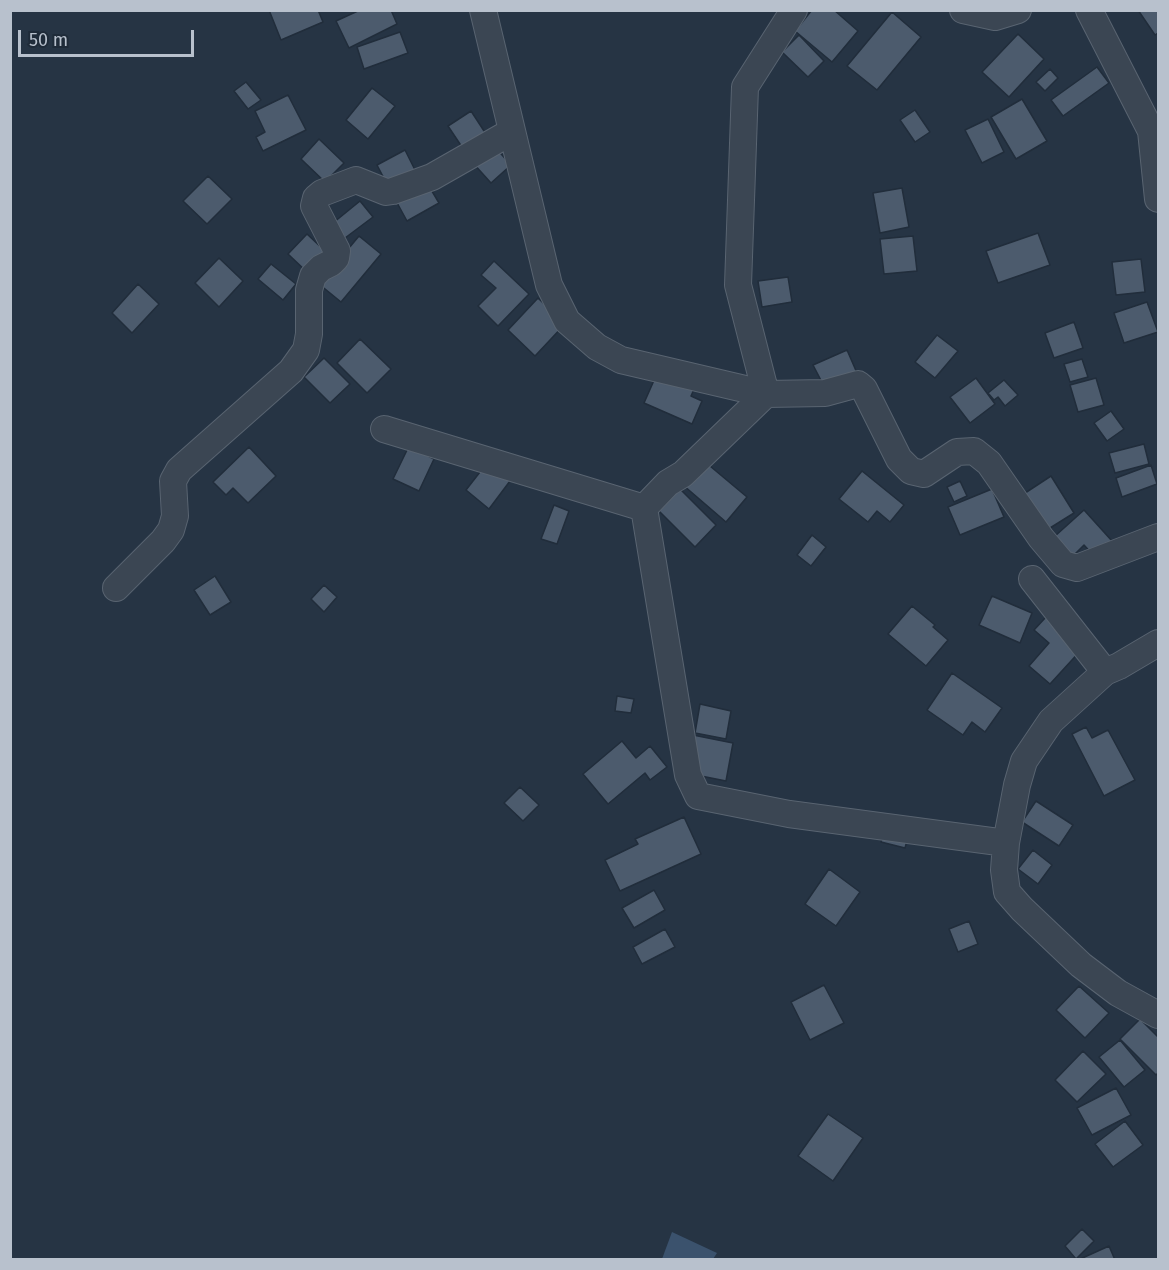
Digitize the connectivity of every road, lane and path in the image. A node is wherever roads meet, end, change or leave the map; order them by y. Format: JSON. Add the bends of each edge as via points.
{"nodes":[{"id":1,"x":483,"y":10,"type":"edge"},
{"id":2,"x":794,"y":10,"type":"edge"},
{"id":3,"x":963,"y":10,"type":"edge"},
{"id":4,"x":1018,"y":10,"type":"edge"},
{"id":5,"x":1089,"y":10,"type":"edge"},
{"id":6,"x":1155,"y":130,"type":"edge"},
{"id":7,"x":511,"y":132,"type":"junction"},
{"id":8,"x":1158,"y":199,"type":"edge"},
{"id":9,"x":766,"y":394,"type":"junction"},
{"id":10,"x":384,"y":429,"type":"dead end"},
{"id":11,"x":644,"y":508,"type":"junction"},
{"id":12,"x":1158,"y":537,"type":"edge"},
{"id":13,"x":1032,"y":579,"type":"dead end"},
{"id":14,"x":116,"y":588,"type":"dead end"},
{"id":15,"x":1158,"y":642,"type":"edge"},
{"id":16,"x":1105,"y":672,"type":"junction"},
{"id":17,"x":1006,"y":843,"type":"junction"},
{"id":18,"x":1158,"y":1015,"type":"edge"}],
"edges":[{"from":1,"to":7,"type":"street"},
{"from":2,"to":9,"type":"street","via":[[744,87],[738,285]]},
{"from":3,"to":4,"type":"street","via":[[995,17]]},
{"from":5,"to":6,"type":"street"},
{"from":6,"to":8,"type":"street"},
{"from":7,"to":9,"type":"street","via":[[549,285],[567,321],[597,348],[621,360]]},
{"from":7,"to":14,"type":"street","via":[[432,177],[393,191],[356,180],[316,198],[314,206],[337,251],[336,258],[313,276],[306,350],[291,370],[179,470],[173,481],[175,516],[171,530]]},
{"from":9,"to":11,"type":"street"},
{"from":9,"to":12,"type":"street","via":[[825,393],[858,384],[899,459],[911,471],[924,474],[957,452],[974,451],[989,463],[1064,564],[1077,568]]},
{"from":10,"to":11,"type":"street"},
{"from":11,"to":17,"type":"street","via":[[688,775],[698,796],[789,814]]},
{"from":13,"to":16,"type":"street"},
{"from":15,"to":16,"type":"street"},
{"from":16,"to":17,"type":"street","via":[[1051,721],[1024,761]]},
{"from":17,"to":18,"type":"street","via":[[1007,892],[1022,909],[1081,965]]}]}
